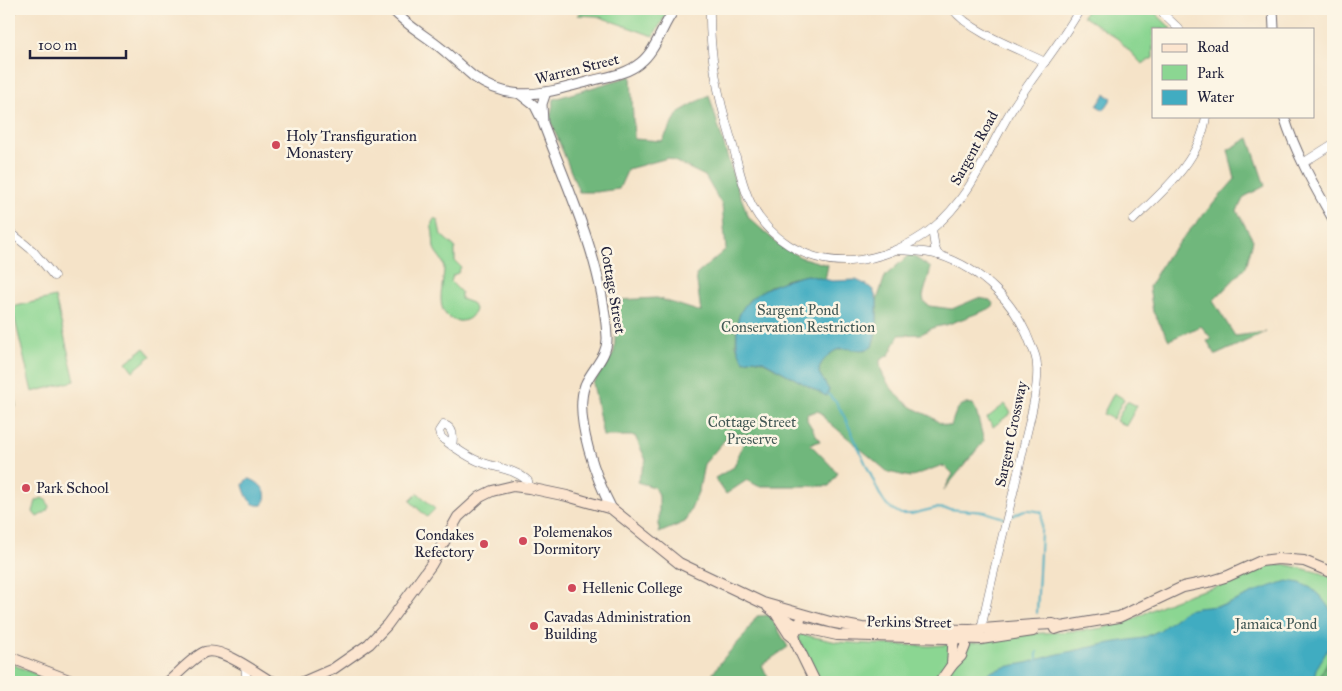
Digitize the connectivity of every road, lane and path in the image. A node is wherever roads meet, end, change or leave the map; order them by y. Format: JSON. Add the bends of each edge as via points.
{"nodes":[{"id":1,"x":13,"y":9,"type":"edge"},
{"id":2,"x":392,"y":9,"type":"edge"},
{"id":3,"x":675,"y":9,"type":"edge"},
{"id":4,"x":710,"y":9,"type":"edge"},
{"id":5,"x":953,"y":9,"type":"edge"},
{"id":6,"x":1080,"y":9,"type":"edge"},
{"id":7,"x":1158,"y":9,"type":"edge"},
{"id":8,"x":1273,"y":9,"type":"edge"},
{"id":9,"x":9,"y":12,"type":"edge"},
{"id":10,"x":1178,"y":28,"type":"edge"},
{"id":11,"x":1274,"y":28,"type":"edge"},
{"id":12,"x":1045,"y":62,"type":"junction"},
{"id":13,"x":546,"y":92,"type":"junction"},
{"id":14,"x":521,"y":95,"type":"junction"},
{"id":15,"x":1205,"y":118,"type":"edge"},
{"id":16,"x":1285,"y":118,"type":"edge"},
{"id":17,"x":543,"y":123,"type":"junction"},
{"id":18,"x":1333,"y":144,"type":"edge"},
{"id":19,"x":1303,"y":163,"type":"junction"},
{"id":20,"x":1332,"y":216,"type":"edge"},
{"id":21,"x":1133,"y":220,"type":"dead end"},
{"id":22,"x":932,"y":229,"type":"junction"},
{"id":23,"x":9,"y":231,"type":"edge"},
{"id":24,"x":897,"y":250,"type":"junction"},
{"id":25,"x":938,"y":255,"type":"junction"},
{"id":26,"x":54,"y":276,"type":"dead end"},
{"id":27,"x":452,"y":446,"type":"dead end"},
{"id":28,"x":530,"y":488,"type":"junction"},
{"id":29,"x":612,"y":510,"type":"junction"},
{"id":30,"x":1333,"y":573,"type":"edge"},
{"id":31,"x":720,"y":582,"type":"joint"},
{"id":32,"x":763,"y":603,"type":"junction"},
{"id":33,"x":777,"y":614,"type":"junction"},
{"id":34,"x":803,"y":615,"type":"junction"},
{"id":35,"x":797,"y":626,"type":"junction"},
{"id":36,"x":1061,"y":627,"type":"junction"},
{"id":37,"x":980,"y":630,"type":"junction"},
{"id":38,"x":954,"y":634,"type":"junction"},
{"id":39,"x":966,"y":634,"type":"junction"},
{"id":40,"x":795,"y":639,"type":"junction"},
{"id":41,"x":9,"y":657,"type":"edge"},
{"id":42,"x":952,"y":665,"type":"junction"},
{"id":43,"x":245,"y":666,"type":"junction"},
{"id":44,"x":74,"y":682,"type":"edge"},
{"id":45,"x":168,"y":682,"type":"edge"},
{"id":46,"x":247,"y":682,"type":"edge"},
{"id":47,"x":275,"y":682,"type":"edge"},
{"id":48,"x":303,"y":682,"type":"edge"},
{"id":49,"x":815,"y":682,"type":"edge"},
{"id":50,"x":940,"y":682,"type":"edge"}],
"edges":[{"from":1,"to":9,"type":"street"},
{"from":2,"to":14,"type":"street","name":"Warren Street","via":[[476,78]]},
{"from":3,"to":13,"type":"street","name":"Warren Street","via":[[638,65]]},
{"from":4,"to":24,"type":"street","name":"Sargent Road","via":[[715,72],[726,125],[746,193],[765,226],[793,248],[823,259],[858,260]]},
{"from":5,"to":12,"type":"street","via":[[976,28]]},
{"from":6,"to":12,"type":"street","name":"Sargent Road"},
{"from":7,"to":10,"type":"street"},
{"from":8,"to":11,"type":"street"},
{"from":12,"to":22,"type":"street","name":"Sargent Road","via":[[998,132],[967,191]]},
{"from":13,"to":14,"type":"street","name":"Warren Street"},
{"from":13,"to":17,"type":"street","name":"Cottage Street","via":[[542,104]]},
{"from":14,"to":17,"type":"street","name":"Cottage Street","via":[[535,106]]},
{"from":15,"to":21,"type":"street","via":[[1197,147],[1188,162]]},
{"from":16,"to":19,"type":"street"},
{"from":17,"to":29,"type":"street","name":"Cottage Street","via":[[577,207],[604,309],[606,348],[584,387],[582,412],[594,469]]},
{"from":18,"to":19,"type":"street"},
{"from":19,"to":20,"type":"street"},
{"from":22,"to":24,"type":"street","name":"Sargent Road"},
{"from":22,"to":25,"type":"street"},
{"from":23,"to":26,"type":"street","via":[[33,251]]},
{"from":24,"to":25,"type":"street","name":"Sargent Crossway"},
{"from":25,"to":37,"type":"street","name":"Sargent Crossway","via":[[955,261],[998,290],[1026,329],[1038,365],[1029,423]]},
{"from":27,"to":28,"type":"street","via":[[477,460],[517,473],[528,481]]},
{"from":28,"to":29,"type":"main road"},
{"from":28,"to":48,"type":"main road","via":[[513,486],[498,489],[474,502],[453,525],[433,562],[400,608],[369,644],[333,669]]},
{"from":29,"to":31,"type":"main road","name":"Cottage Street","via":[[679,563]]},
{"from":30,"to":36,"type":"main road","name":"Perkins Street","via":[[1297,560],[1260,561],[1228,576],[1183,587],[1118,616]]},
{"from":31,"to":32,"type":"main road","name":"Perkins Street"},
{"from":32,"to":33,"type":"main road","name":"Perkins Street"},
{"from":32,"to":34,"type":"main road","name":"Perkins Street"},
{"from":33,"to":35,"type":"main road","name":"Perkins Street"},
{"from":33,"to":40,"type":"main road"},
{"from":34,"to":35,"type":"main road"},
{"from":34,"to":38,"type":"main road","name":"Perkins Street","via":[[857,628]]},
{"from":35,"to":38,"type":"main road","name":"Perkins Street","via":[[842,636]]},
{"from":35,"to":40,"type":"main road"},
{"from":36,"to":37,"type":"main road","name":"Perkins Street","via":[[1033,624]]},
{"from":36,"to":39,"type":"main road","name":"Perkins Street","via":[[991,638]]},
{"from":37,"to":39,"type":"main road","name":"Perkins Street"},
{"from":38,"to":39,"type":"main road","name":"Perkins Street"},
{"from":38,"to":42,"type":"main road"},
{"from":39,"to":42,"type":"main road","via":[[962,656]]},
{"from":40,"to":49,"type":"main road","via":[[796,648]]},
{"from":41,"to":44,"type":"main road"},
{"from":42,"to":50,"type":"main road"},
{"from":43,"to":45,"type":"main road","via":[[214,651],[205,652]]},
{"from":43,"to":46,"type":"street"},
{"from":43,"to":47,"type":"main road"}]}
